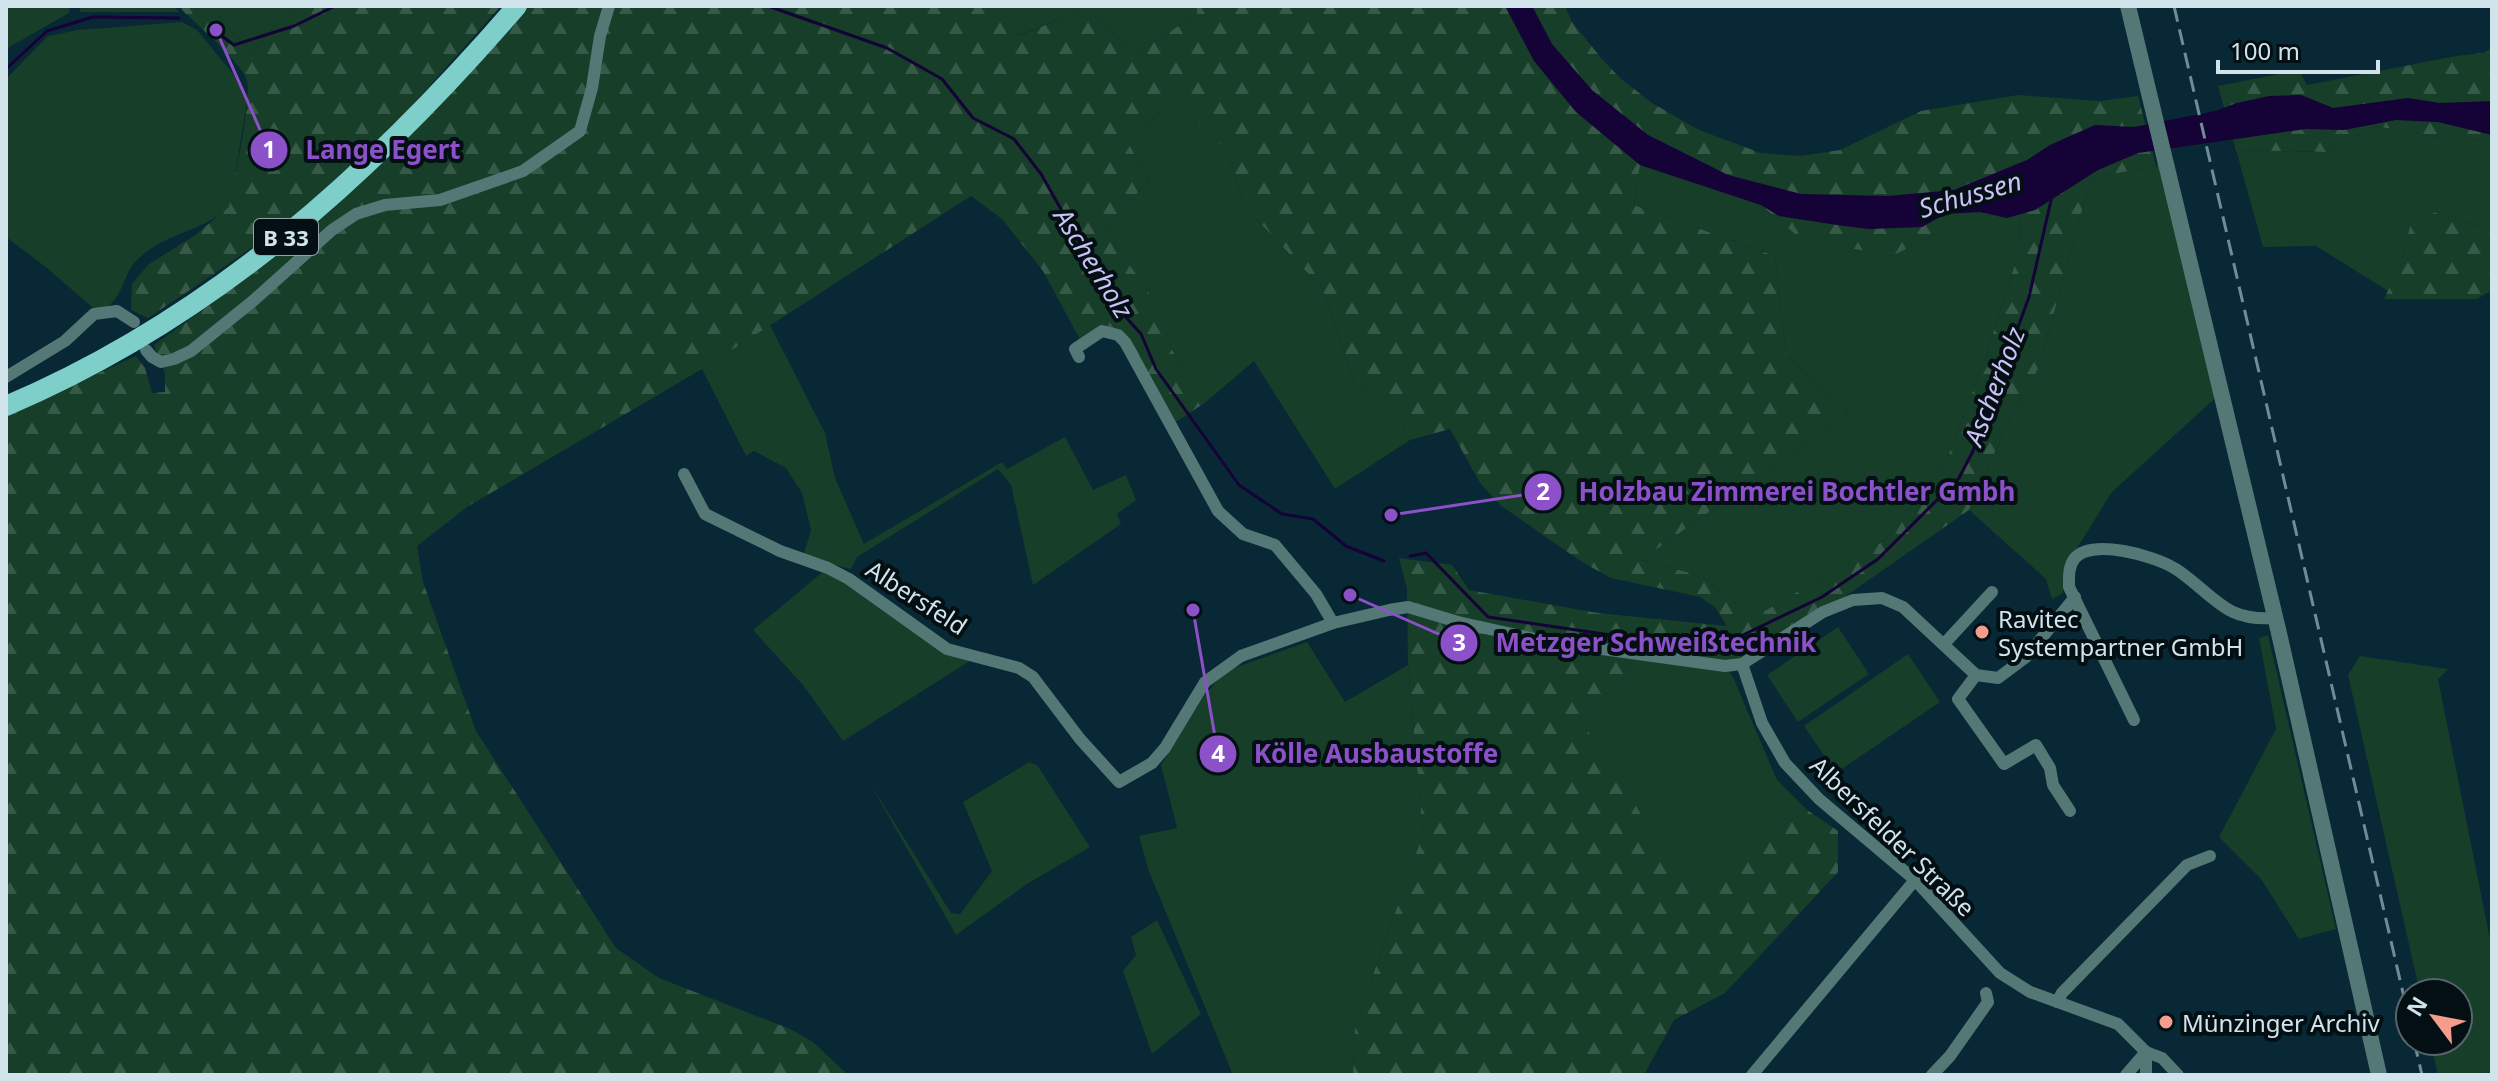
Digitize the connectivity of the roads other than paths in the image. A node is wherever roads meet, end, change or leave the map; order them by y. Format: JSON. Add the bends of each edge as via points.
{"nodes":[{"id":1,"x":517,"y":6,"type":"edge"},
{"id":2,"x":609,"y":6,"type":"edge"},
{"id":3,"x":2128,"y":6,"type":"edge"},
{"id":4,"x":134,"y":322,"type":"dead end"},
{"id":5,"x":146,"y":350,"type":"dead end"},
{"id":6,"x":1079,"y":357,"type":"dead end"},
{"id":7,"x":6,"y":377,"type":"edge"},
{"id":8,"x":6,"y":406,"type":"edge"},
{"id":9,"x":684,"y":474,"type":"dead end"},
{"id":10,"x":1992,"y":592,"type":"dead end"},
{"id":11,"x":2075,"y":597,"type":"junction"},
{"id":12,"x":2275,"y":618,"type":"junction"},
{"id":13,"x":1333,"y":623,"type":"junction"},
{"id":14,"x":1944,"y":644,"type":"junction"},
{"id":15,"x":1742,"y":664,"type":"junction"},
{"id":16,"x":1976,"y":675,"type":"junction"},
{"id":17,"x":2134,"y":720,"type":"dead end"},
{"id":18,"x":2070,"y":811,"type":"dead end"},
{"id":19,"x":2210,"y":856,"type":"dead end"},
{"id":20,"x":1915,"y":880,"type":"junction"},
{"id":21,"x":1986,"y":993,"type":"dead end"},
{"id":22,"x":2057,"y":1002,"type":"junction"},
{"id":23,"x":2146,"y":1052,"type":"junction"},
{"id":24,"x":1752,"y":1075,"type":"edge"},
{"id":25,"x":1932,"y":1075,"type":"edge"},
{"id":26,"x":2126,"y":1075,"type":"edge"},
{"id":27,"x":2146,"y":1075,"type":"edge"},
{"id":28,"x":2178,"y":1075,"type":"edge"},
{"id":29,"x":2379,"y":1075,"type":"edge"}],
"edges":[{"from":1,"to":8,"type":"main road","number":"B 33","via":[[393,140],[276,245],[152,331]]},
{"from":2,"to":5,"type":"street","via":[[580,131],[523,171],[440,200],[385,205],[356,214],[191,351],[161,362]]},
{"from":3,"to":12,"type":"street"},
{"from":4,"to":7,"type":"street","via":[[117,311],[94,314],[65,341]]},
{"from":6,"to":13,"type":"street","via":[[1075,349],[1102,331],[1125,342],[1218,511],[1243,534],[1275,545]]},
{"from":9,"to":13,"type":"street","name":"Albersfeld","via":[[705,514],[849,579],[947,649],[1019,668],[1033,677],[1119,782],[1152,763],[1165,748],[1205,682],[1241,656]]},
{"from":10,"to":14,"type":"street"},
{"from":11,"to":12,"type":"street","via":[[2069,587],[2074,558],[2101,549],[2171,566],[2232,612]]},
{"from":11,"to":16,"type":"street","via":[[2026,657],[1998,678]]},
{"from":11,"to":17,"type":"street"},
{"from":12,"to":29,"type":"street"},
{"from":13,"to":15,"type":"street","name":"Albersfeld","via":[[1408,607],[1544,641]]},
{"from":14,"to":15,"type":"street","via":[[1903,607],[1882,598],[1853,600],[1823,612]]},
{"from":14,"to":16,"type":"street"},
{"from":15,"to":20,"type":"street","name":"Albersfelder Straße","via":[[1762,723],[1785,763],[1819,799]]},
{"from":16,"to":18,"type":"street","via":[[1958,699],[2004,764],[2036,745]]},
{"from":19,"to":22,"type":"street","via":[[2187,865]]},
{"from":20,"to":22,"type":"street","name":"Albersfelder Straße","via":[[2000,973]]},
{"from":20,"to":24,"type":"street"},
{"from":21,"to":25,"type":"street","via":[[1988,1002]]},
{"from":22,"to":23,"type":"street","name":"Albersfelder Straße","via":[[2118,1024]]},
{"from":23,"to":26,"type":"street"},
{"from":23,"to":27,"type":"street"},
{"from":23,"to":28,"type":"street","name":"Albersfelder Straße","via":[[2162,1058]]}]}
